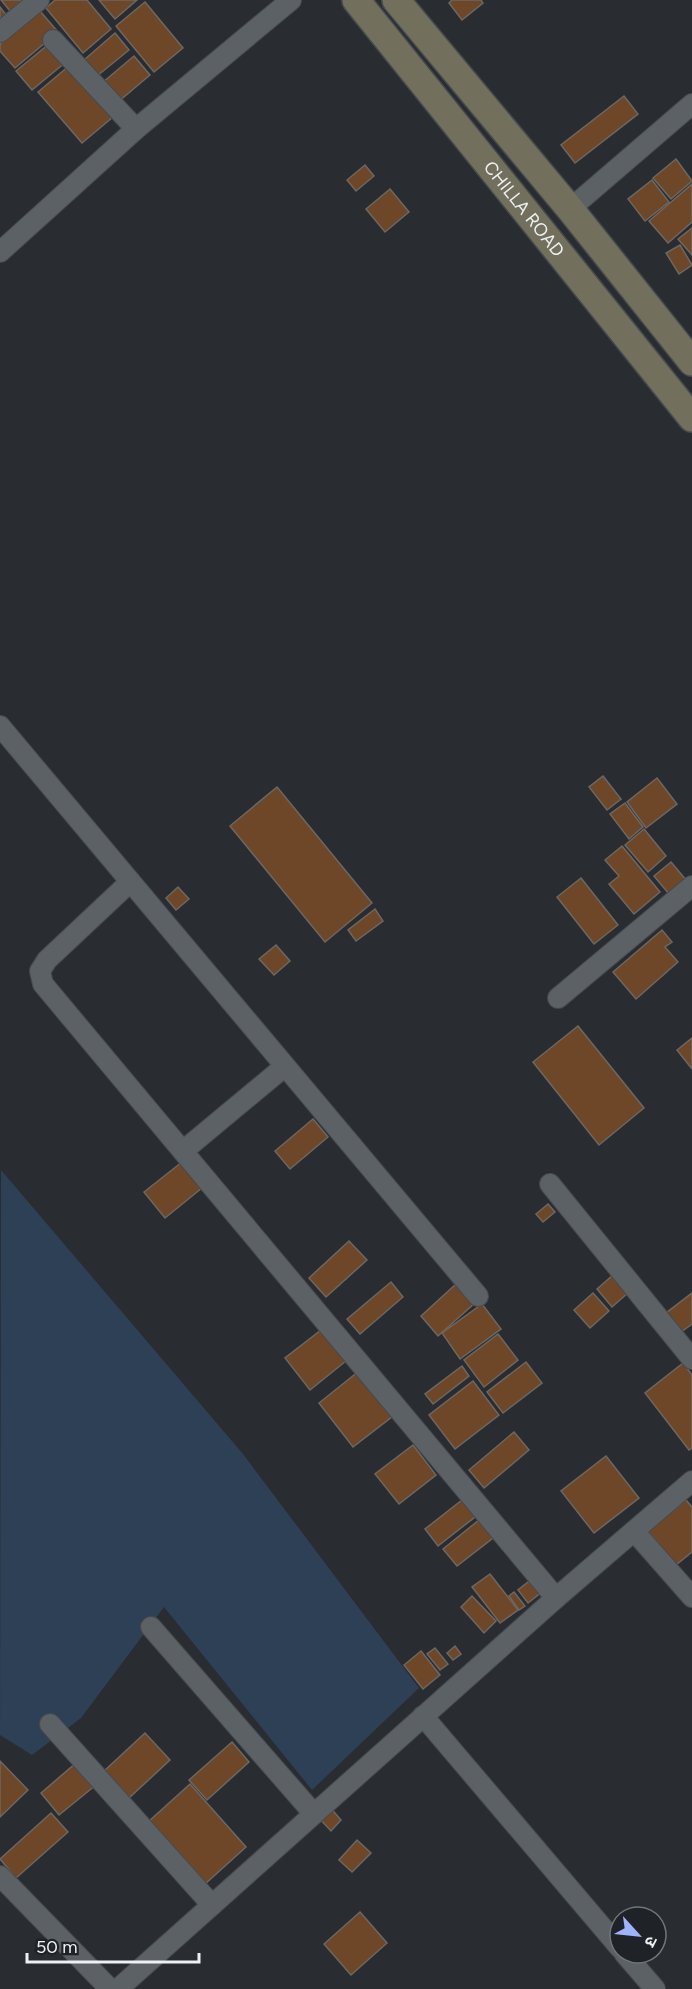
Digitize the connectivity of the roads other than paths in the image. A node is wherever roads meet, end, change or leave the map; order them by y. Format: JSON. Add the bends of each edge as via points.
{"nodes":[{"id":1,"x":39,"y":0,"type":"edge"},
{"id":2,"x":291,"y":0,"type":"edge"},
{"id":3,"x":356,"y":0,"type":"edge"},
{"id":4,"x":396,"y":0,"type":"edge"},
{"id":5,"x":0,"y":32,"type":"edge"},
{"id":6,"x":53,"y":40,"type":"dead end"},
{"id":7,"x":692,"y":104,"type":"edge"},
{"id":8,"x":136,"y":129,"type":"junction"},
{"id":9,"x":570,"y":209,"type":"junction"},
{"id":10,"x":0,"y":252,"type":"edge"},
{"id":11,"x":692,"y":362,"type":"edge"},
{"id":12,"x":692,"y":418,"type":"edge"},
{"id":13,"x":0,"y":726,"type":"edge"},
{"id":14,"x":129,"y":883,"type":"junction"},
{"id":15,"x":692,"y":886,"type":"edge"},
{"id":16,"x":558,"y":998,"type":"dead end"},
{"id":17,"x":284,"y":1067,"type":"junction"},
{"id":18,"x":183,"y":1151,"type":"junction"},
{"id":19,"x":550,"y":1184,"type":"dead end"},
{"id":20,"x":478,"y":1296,"type":"dead end"},
{"id":21,"x":692,"y":1359,"type":"edge"},
{"id":22,"x":692,"y":1481,"type":"edge"},
{"id":23,"x":634,"y":1531,"type":"junction"},
{"id":24,"x":692,"y":1597,"type":"edge"},
{"id":25,"x":556,"y":1598,"type":"junction"},
{"id":26,"x":151,"y":1627,"type":"dead end"},
{"id":27,"x":423,"y":1716,"type":"junction"},
{"id":28,"x":50,"y":1724,"type":"dead end"},
{"id":29,"x":314,"y":1814,"type":"junction"},
{"id":30,"x":1,"y":1880,"type":"edge"},
{"id":31,"x":212,"y":1905,"type":"junction"},
{"id":32,"x":608,"y":1934,"type":"edge"},
{"id":33,"x":634,"y":1965,"type":"edge"},
{"id":34,"x":110,"y":1989,"type":"edge"},
{"id":35,"x":118,"y":1989,"type":"edge"},
{"id":36,"x":655,"y":1989,"type":"edge"}],
"edges":[{"from":1,"to":5,"type":"street"},
{"from":2,"to":8,"type":"street"},
{"from":3,"to":12,"type":"main road","name":"CHILLA ROAD"},
{"from":4,"to":9,"type":"main road","name":"CHILLA ROAD"},
{"from":6,"to":8,"type":"street"},
{"from":7,"to":9,"type":"street"},
{"from":8,"to":10,"type":"street"},
{"from":9,"to":11,"type":"main road","name":"CHILLA ROAD"},
{"from":13,"to":14,"type":"street"},
{"from":14,"to":17,"type":"street"},
{"from":14,"to":18,"type":"street","via":[[40,971],[43,984]]},
{"from":15,"to":16,"type":"street"},
{"from":17,"to":18,"type":"street"},
{"from":17,"to":20,"type":"street"},
{"from":18,"to":25,"type":"street"},
{"from":19,"to":21,"type":"street"},
{"from":22,"to":23,"type":"street"},
{"from":23,"to":24,"type":"street"},
{"from":23,"to":25,"type":"street"},
{"from":25,"to":27,"type":"street"},
{"from":26,"to":29,"type":"street"},
{"from":27,"to":29,"type":"street"},
{"from":27,"to":32,"type":"street"},
{"from":28,"to":31,"type":"street"},
{"from":29,"to":31,"type":"street"},
{"from":30,"to":34,"type":"street"},
{"from":31,"to":35,"type":"street"},
{"from":33,"to":36,"type":"street"}]}
